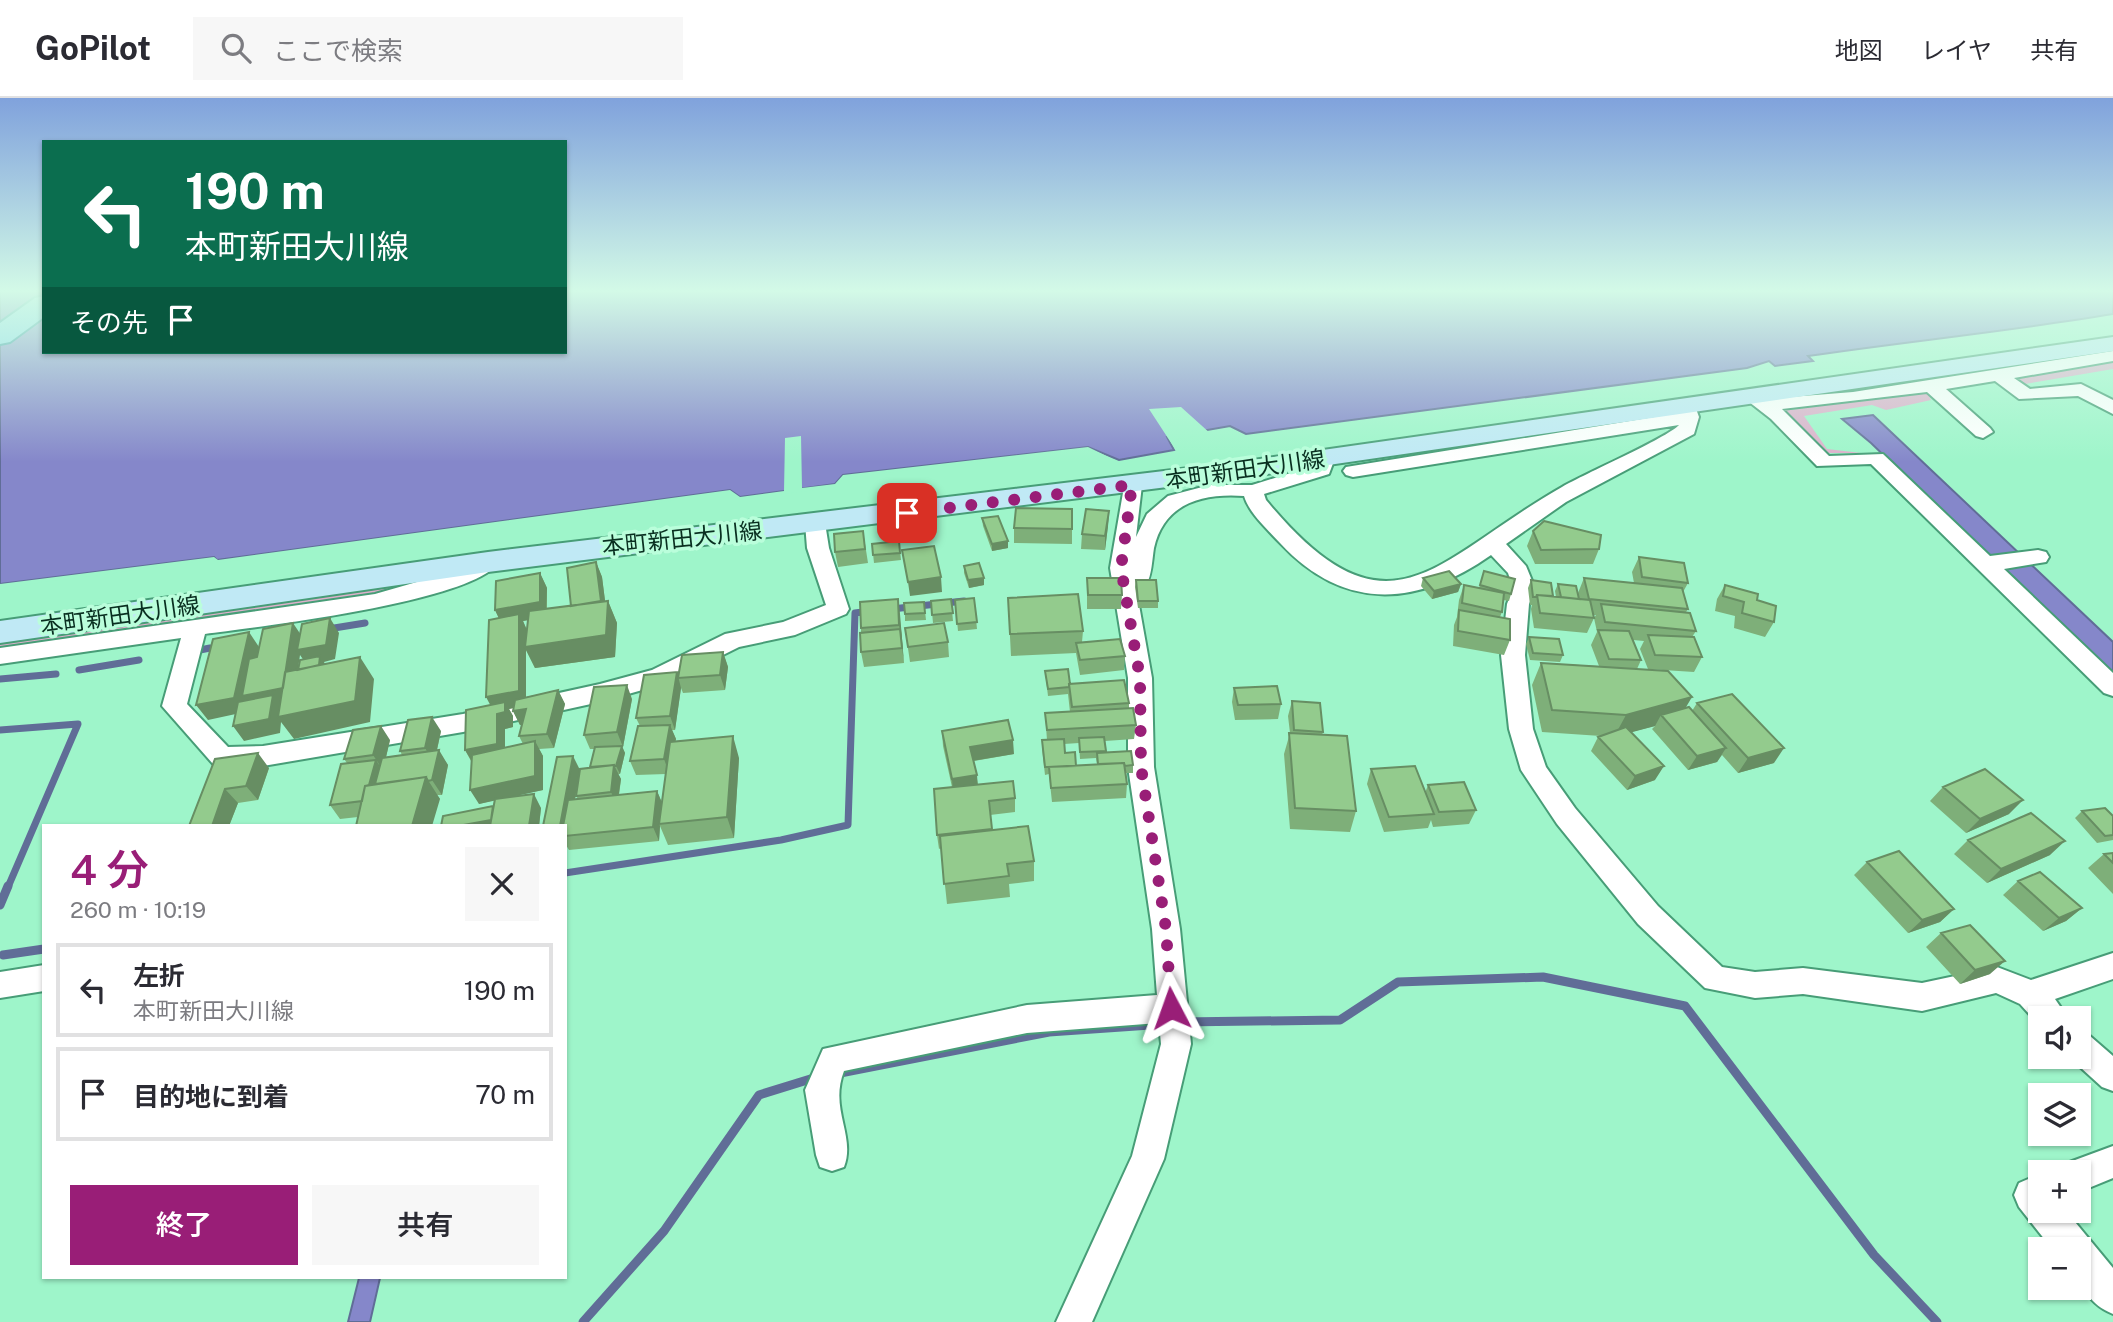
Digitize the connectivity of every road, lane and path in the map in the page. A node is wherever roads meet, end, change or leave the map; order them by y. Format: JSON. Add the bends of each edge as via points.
{"nodes":[{"id":1,"x":2107,"y":351,"type":"edge"},
{"id":2,"x":1998,"y":375,"type":"junction"},
{"id":3,"x":1930,"y":385,"type":"junction"},
{"id":4,"x":1759,"y":401,"type":"junction"},
{"id":5,"x":2113,"y":408,"type":"edge"},
{"id":6,"x":1688,"y":412,"type":"junction"},
{"id":7,"x":1983,"y":432,"type":"dead end"},
{"id":8,"x":1325,"y":458,"type":"junction"},
{"id":9,"x":1353,"y":471,"type":"dead end"},
{"id":10,"x":1132,"y":485,"type":"junction"},
{"id":11,"x":1253,"y":491,"type":"junction"},
{"id":12,"x":815,"y":523,"type":"junction"},
{"id":13,"x":1492,"y":542,"type":"junction"},
{"id":14,"x":2038,"y":557,"type":"dead end"},
{"id":15,"x":488,"y":562,"type":"junction"},
{"id":16,"x":1984,"y":564,"type":"junction"},
{"id":17,"x":1125,"y":582,"type":"junction"},
{"id":18,"x":195,"y":628,"type":"junction"},
{"id":19,"x":0,"y":632,"type":"edge"},
{"id":20,"x":0,"y":656,"type":"edge"},
{"id":21,"x":2113,"y":687,"type":"edge"},
{"id":22,"x":2113,"y":966,"type":"edge"},
{"id":23,"x":42,"y":978,"type":"edge"},
{"id":24,"x":0,"y":985,"type":"edge"},
{"id":25,"x":2031,"y":994,"type":"junction"},
{"id":26,"x":2042,"y":1006,"type":"edge"},
{"id":27,"x":1173,"y":1019,"type":"junction"},
{"id":28,"x":2091,"y":1057,"type":"edge"},
{"id":29,"x":2113,"y":1076,"type":"edge"},
{"id":30,"x":832,"y":1155,"type":"dead end"},
{"id":31,"x":2113,"y":1162,"type":"edge"},
{"id":32,"x":2091,"y":1170,"type":"edge"},
{"id":33,"x":2054,"y":1223,"type":"edge"},
{"id":34,"x":2065,"y":1237,"type":"edge"},
{"id":35,"x":2091,"y":1269,"type":"edge"},
{"id":36,"x":2113,"y":1296,"type":"edge"},
{"id":37,"x":1074,"y":1322,"type":"edge"}],
"edges":[{"from":1,"to":2,"type":"street"},
{"from":1,"to":4,"type":"main road","name":"本町新田大川線"},
{"from":2,"to":3,"type":"street"},
{"from":2,"to":5,"type":"street","via":[[2026,395],[2081,390]]},
{"from":3,"to":4,"type":"street","via":[[1798,403]]},
{"from":3,"to":7,"type":"street"},
{"from":4,"to":6,"type":"main road","name":"本町新田大川線"},
{"from":4,"to":16,"type":"street","via":[[1824,462],[1876,458]]},
{"from":6,"to":8,"type":"main road","name":"本町新田大川線"},
{"from":6,"to":9,"type":"street"},
{"from":6,"to":13,"type":"street","via":[[1687,430],[1568,491]]},
{"from":8,"to":10,"type":"main road","name":"本町新田大川線"},
{"from":8,"to":11,"type":"street","via":[[1322,470]]},
{"from":10,"to":12,"type":"main road","name":"本町新田大川線"},
{"from":10,"to":17,"type":"street","via":[[1121,568]]},
{"from":11,"to":13,"type":"street","via":[[1274,524],[1310,562],[1354,586],[1383,590],[1416,585],[1455,568]]},
{"from":11,"to":17,"type":"street","via":[[1196,493],[1166,504],[1150,525],[1138,580]]},
{"from":12,"to":15,"type":"main road","name":"本町新田大川線"},
{"from":12,"to":18,"type":"street","via":[[818,548],[838,609],[787,629],[733,640],[659,677],[463,723],[263,756],[222,757],[174,706]]},
{"from":13,"to":25,"type":"street","via":[[1518,571],[1524,588],[1513,655],[1521,729],[1534,769],[1566,816],[1648,915],[1715,979],[1755,985],[1803,981],[1922,997],[1997,980]]},
{"from":14,"to":16,"type":"street"},
{"from":15,"to":18,"type":"street","via":[[477,572],[403,596]]},
{"from":15,"to":19,"type":"main road","name":"本町新田大川線"},
{"from":16,"to":21,"type":"street"},
{"from":17,"to":27,"type":"street","via":[[1140,678],[1141,767],[1166,929]]},
{"from":18,"to":20,"type":"street"},
{"from":22,"to":25,"type":"street"},
{"from":23,"to":24,"type":"street"},
{"from":25,"to":26,"type":"street"},
{"from":27,"to":30,"type":"street","via":[[1027,1019],[834,1059],[827,1075]]},
{"from":27,"to":37,"type":"street","via":[[1176,1044],[1148,1159]]},
{"from":28,"to":29,"type":"street"},
{"from":31,"to":32,"type":"street"},
{"from":33,"to":34,"type":"street"},
{"from":35,"to":36,"type":"street"}]}
